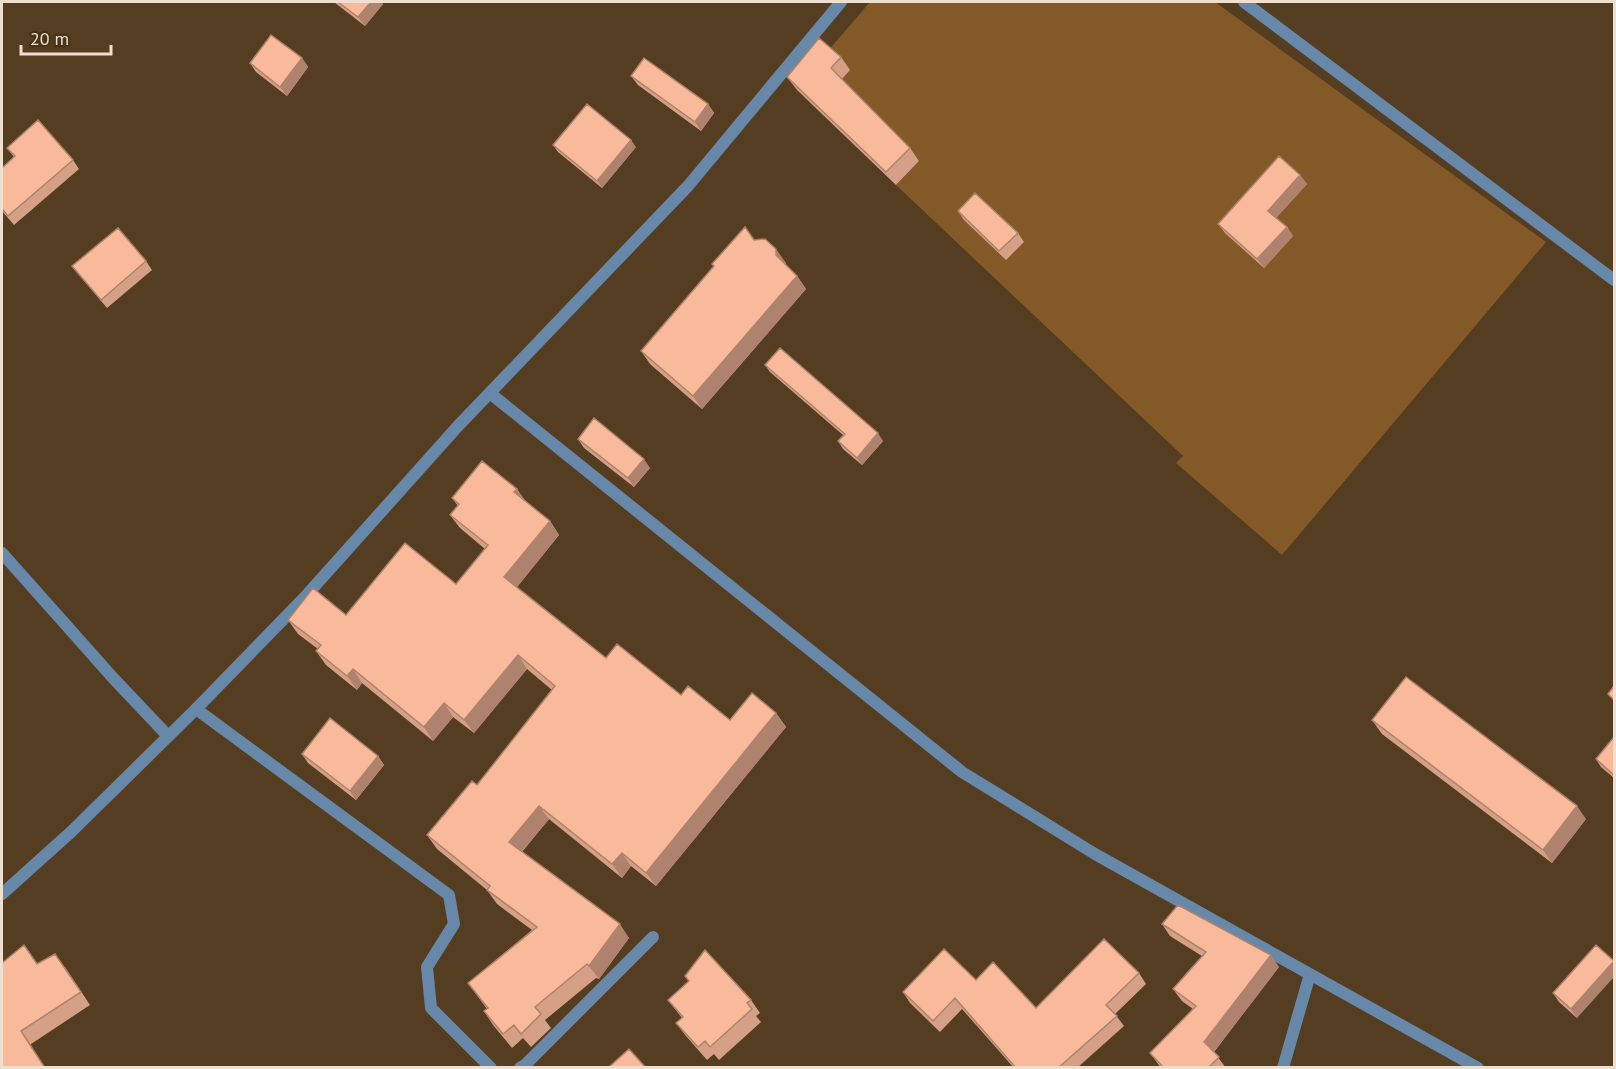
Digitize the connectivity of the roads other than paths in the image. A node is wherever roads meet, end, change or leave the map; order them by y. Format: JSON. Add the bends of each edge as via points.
{"nodes":[{"id":1,"x":841,"y":2,"type":"edge"},
{"id":2,"x":1244,"y":2,"type":"edge"},
{"id":3,"x":1614,"y":280,"type":"edge"},
{"id":4,"x":490,"y":394,"type":"junction"},
{"id":5,"x":2,"y":554,"type":"edge"},
{"id":6,"x":196,"y":709,"type":"junction"},
{"id":7,"x":168,"y":736,"type":"junction"},
{"id":8,"x":2,"y":894,"type":"edge"},
{"id":9,"x":653,"y":937,"type":"dead end"},
{"id":10,"x":1310,"y":974,"type":"junction"},
{"id":11,"x":491,"y":1068,"type":"edge"},
{"id":12,"x":520,"y":1068,"type":"edge"},
{"id":13,"x":1283,"y":1068,"type":"edge"},
{"id":14,"x":1478,"y":1068,"type":"edge"}],
"edges":[{"from":1,"to":4,"type":"street","via":[[688,186]]},
{"from":2,"to":3,"type":"street"},
{"from":4,"to":6,"type":"street","via":[[304,598]]},
{"from":4,"to":10,"type":"street","via":[[962,772],[1095,854]]},
{"from":5,"to":7,"type":"street"},
{"from":6,"to":7,"type":"street"},
{"from":6,"to":11,"type":"street","via":[[449,895],[454,924],[427,967],[431,1008]]},
{"from":7,"to":8,"type":"street"},
{"from":9,"to":12,"type":"street"},
{"from":10,"to":13,"type":"street"},
{"from":10,"to":14,"type":"street"}]}
